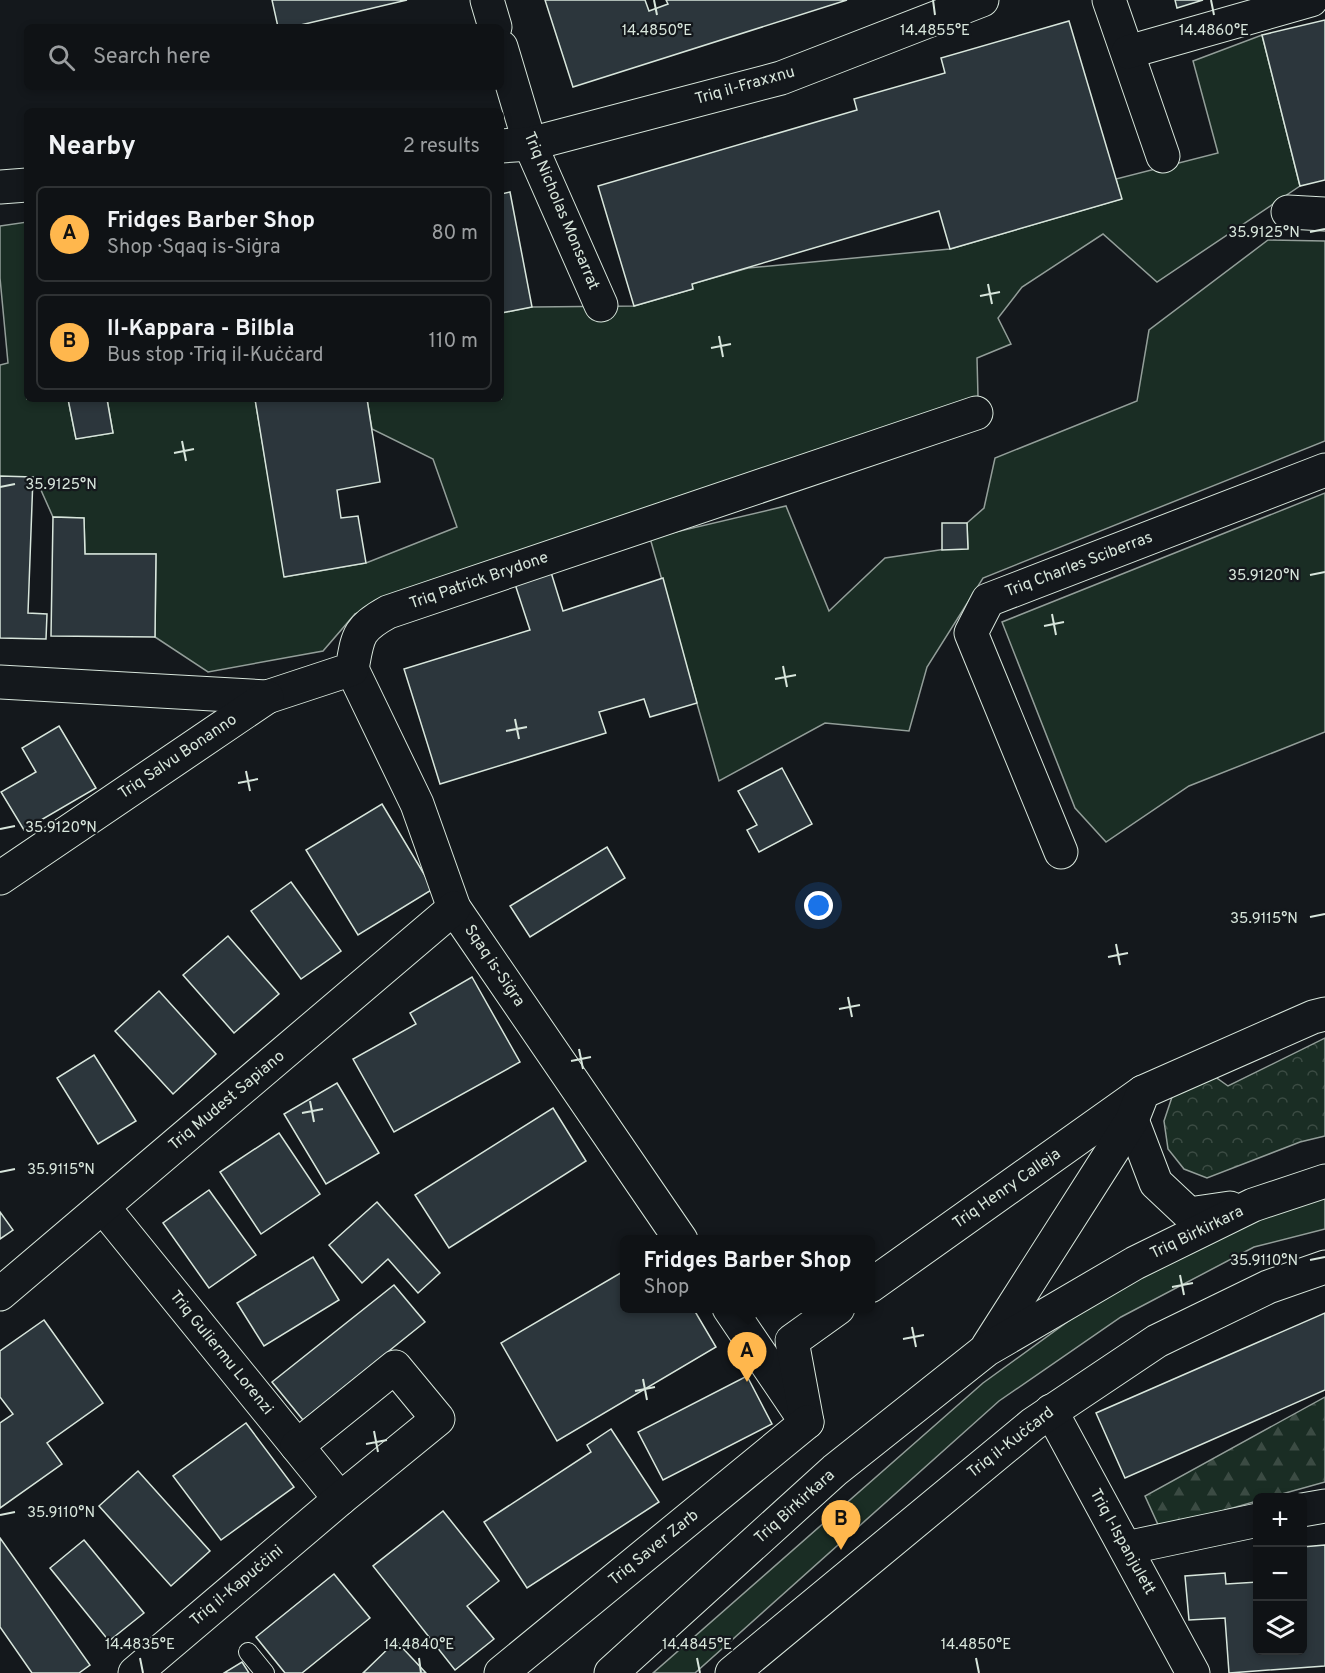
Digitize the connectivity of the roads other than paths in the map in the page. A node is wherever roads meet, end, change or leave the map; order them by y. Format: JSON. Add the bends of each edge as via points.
{"nodes":[{"id":1,"x":487,"y":0,"type":"edge"},
{"id":2,"x":982,"y":0,"type":"edge"},
{"id":3,"x":1109,"y":0,"type":"edge"},
{"id":4,"x":1311,"y":0,"type":"edge"},
{"id":5,"x":494,"y":24,"type":"edge"},
{"id":6,"x":1128,"y":52,"type":"junction"},
{"id":7,"x":504,"y":67,"type":"edge"},
{"id":8,"x":516,"y":145,"type":"edge"},
{"id":9,"x":1163,"y":156,"type":"dead end"},
{"id":10,"x":24,"y":185,"type":"edge"},
{"id":11,"x":0,"y":188,"type":"edge"},
{"id":12,"x":1288,"y":212,"type":"dead end"},
{"id":13,"x":1325,"y":214,"type":"edge"},
{"id":14,"x":601,"y":305,"type":"dead end"},
{"id":15,"x":976,"y":413,"type":"dead end"},
{"id":16,"x":1325,"y":470,"type":"edge"},
{"id":17,"x":352,"y":669,"type":"junction"},
{"id":18,"x":0,"y":682,"type":"edge"},
{"id":19,"x":267,"y":697,"type":"junction"},
{"id":20,"x":1061,"y":852,"type":"dead end"},
{"id":21,"x":0,"y":878,"type":"edge"},
{"id":22,"x":454,"y":908,"type":"junction"},
{"id":23,"x":1325,"y":1014,"type":"edge"},
{"id":24,"x":1138,"y":1106,"type":"junction"},
{"id":25,"x":1325,"y":1181,"type":"edge"},
{"id":26,"x":1253,"y":1205,"type":"junction"},
{"id":27,"x":103,"y":1207,"type":"junction"},
{"id":28,"x":678,"y":1235,"type":"edge"},
{"id":29,"x":1325,"y":1267,"type":"edge"},
{"id":30,"x":875,"y":1283,"type":"edge"},
{"id":31,"x":0,"y":1294,"type":"edge"},
{"id":32,"x":732,"y":1313,"type":"edge"},
{"id":33,"x":831,"y":1313,"type":"edge"},
{"id":34,"x":986,"y":1350,"type":"junction"},
{"id":35,"x":1051,"y":1411,"type":"junction"},
{"id":36,"x":807,"y":1422,"type":"junction"},
{"id":37,"x":297,"y":1446,"type":"junction"},
{"id":38,"x":340,"y":1499,"type":"junction"},
{"id":39,"x":1325,"y":1506,"type":"edge"},
{"id":40,"x":1307,"y":1509,"type":"edge"},
{"id":41,"x":1253,"y":1521,"type":"edge"},
{"id":42,"x":1126,"y":1548,"type":"junction"},
{"id":43,"x":248,"y":1652,"type":"dead end"},
{"id":44,"x":1189,"y":1672,"type":"edge"},
{"id":45,"x":135,"y":1673,"type":"edge"},
{"id":46,"x":265,"y":1673,"type":"edge"},
{"id":47,"x":501,"y":1673,"type":"edge"},
{"id":48,"x":611,"y":1673,"type":"edge"},
{"id":49,"x":732,"y":1673,"type":"edge"}],
"edges":[{"from":1,"to":5,"type":"street"},
{"from":2,"to":8,"type":"street","name":"Triq il-Fraxxnu","via":[[781,78]]},
{"from":3,"to":6,"type":"street"},
{"from":4,"to":6,"type":"street"},
{"from":6,"to":9,"type":"street"},
{"from":7,"to":8,"type":"street","name":"Triq Nicholas Monsarrat"},
{"from":8,"to":14,"type":"street","name":"Triq Nicholas Monsarrat"},
{"from":10,"to":11,"type":"street"},
{"from":12,"to":13,"type":"street"},
{"from":15,"to":17,"type":"street","name":"Triq Patrick Brydone","via":[[388,612],[369,622],[358,639]]},
{"from":16,"to":20,"type":"street","name":"Triq Charles Sciberras","via":[[988,600],[971,633]]},
{"from":17,"to":19,"type":"street"},
{"from":17,"to":22,"type":"street","name":"Sqaq is-Siġra","via":[[417,804]]},
{"from":18,"to":19,"type":"street"},
{"from":19,"to":21,"type":"street","name":"Triq Salvu Bonanno"},
{"from":22,"to":27,"type":"street","name":"Triq Mudest Sapiano"},
{"from":22,"to":28,"type":"street","name":"Sqaq is-Siġra"},
{"from":23,"to":24,"type":"street"},
{"from":24,"to":26,"type":"street","name":"Triq Birkirkara","via":[[1156,1183],[1189,1214]]},
{"from":24,"to":30,"type":"street","name":"Triq Henry Calleja"},
{"from":24,"to":34,"type":"street","name":"Triq Birkirkara"},
{"from":25,"to":26,"type":"street","name":"Triq Birkirkara"},
{"from":26,"to":34,"type":"street","name":"Triq Birkirkara","via":[[1135,1263]]},
{"from":27,"to":31,"type":"street","name":"Triq Mudest Sapiano"},
{"from":27,"to":37,"type":"street","name":"Triq Guliermu Lorenzi"},
{"from":29,"to":35,"type":"street","name":"Triq il-Kuċċard","via":[[1268,1287],[1157,1341]]},
{"from":32,"to":36,"type":"street"},
{"from":33,"to":36,"type":"street","via":[[792,1341]]},
{"from":34,"to":48,"type":"street","name":"Triq Birkirkara","via":[[835,1470]]},
{"from":35,"to":42,"type":"street","name":"Triq l-Ispanjulett"},
{"from":35,"to":49,"type":"street","name":"Triq il-Kuċċard"},
{"from":36,"to":47,"type":"street","name":"Triq Saver Zarb"},
{"from":37,"to":38,"type":"street","name":"Triq Guliermu Lorenzi"},
{"from":37,"to":38,"type":"street","name":"Triq il-Kapuċċini","via":[[395,1367],[438,1419]]},
{"from":38,"to":45,"type":"street","name":"Triq il-Kapuċċini"},
{"from":39,"to":40,"type":"street"},
{"from":41,"to":42,"type":"street"},
{"from":42,"to":44,"type":"street","name":"Triq l-Ispanjulett"},
{"from":43,"to":46,"type":"lane"}]}
